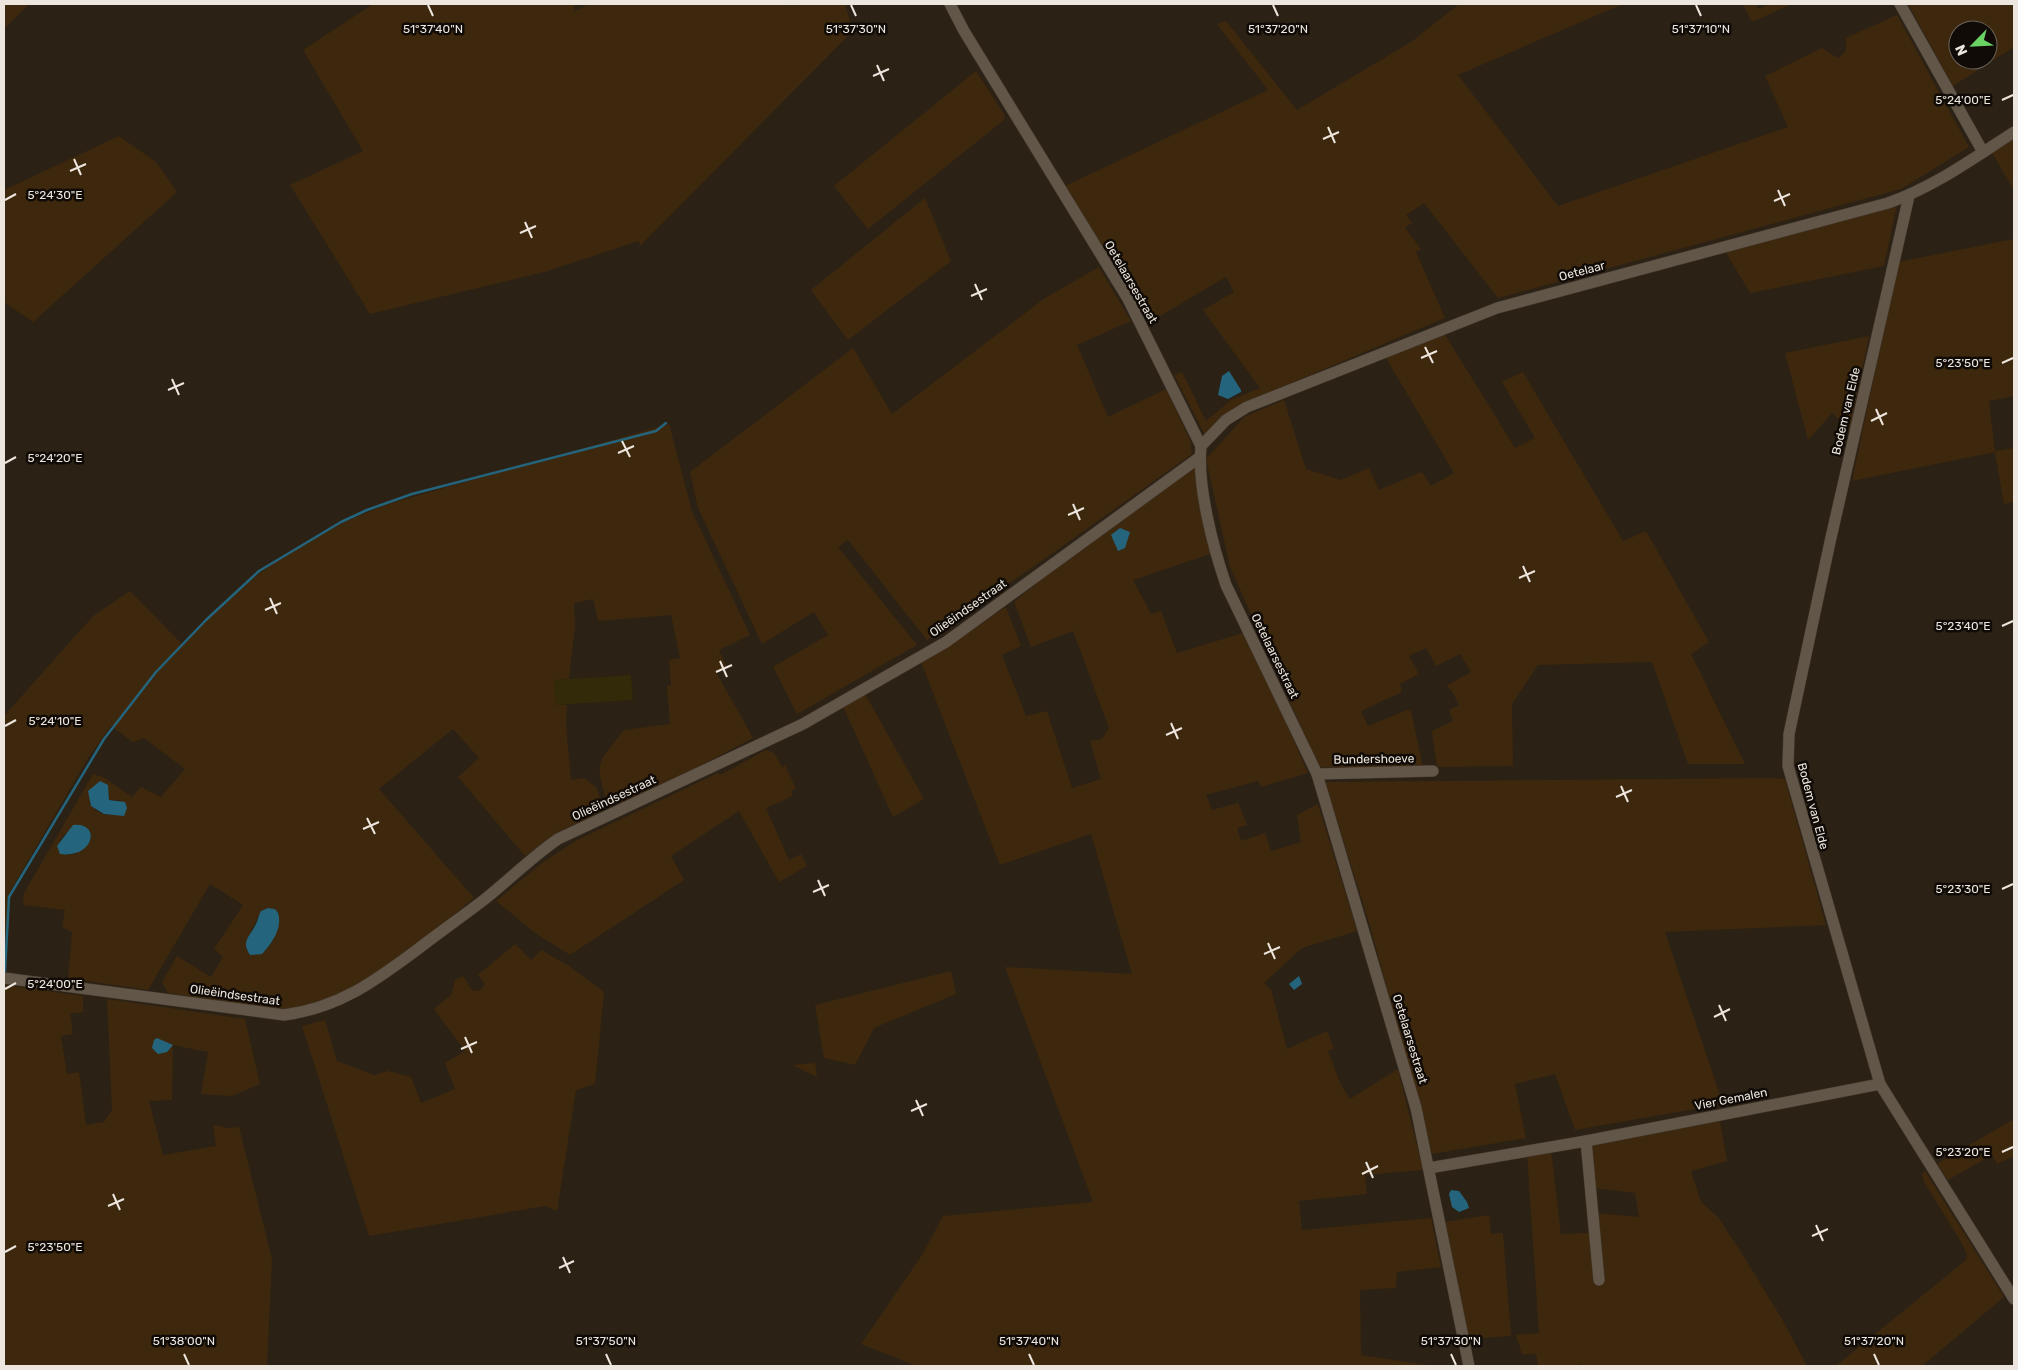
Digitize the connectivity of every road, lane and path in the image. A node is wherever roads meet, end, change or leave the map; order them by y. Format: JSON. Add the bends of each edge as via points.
{"nodes":[{"id":1,"x":950,"y":4,"type":"edge"},
{"id":2,"x":1900,"y":4,"type":"edge"},
{"id":3,"x":2014,"y":132,"type":"edge"},
{"id":4,"x":1983,"y":152,"type":"junction"},
{"id":5,"x":1909,"y":196,"type":"junction"},
{"id":6,"x":1201,"y":451,"type":"junction"},
{"id":7,"x":1432,"y":771,"type":"dead end"},
{"id":8,"x":1317,"y":774,"type":"junction"},
{"id":9,"x":4,"y":978,"type":"edge"},
{"id":10,"x":1880,"y":1084,"type":"junction"},
{"id":11,"x":1586,"y":1140,"type":"junction"},
{"id":12,"x":1429,"y":1168,"type":"junction"},
{"id":13,"x":1599,"y":1280,"type":"dead end"},
{"id":14,"x":2014,"y":1299,"type":"edge"},
{"id":15,"x":1469,"y":1366,"type":"edge"}],
"edges":[{"from":1,"to":6,"type":"street","name":"Oetelaarsestraat","via":[[1128,299]]},
{"from":2,"to":4,"type":"street"},
{"from":3,"to":4,"type":"street","name":"Oetelaar"},
{"from":4,"to":5,"type":"street","name":"Oetelaar"},
{"from":5,"to":6,"type":"street","name":"Oetelaar","via":[[1497,308],[1247,407],[1226,420]]},
{"from":5,"to":10,"type":"street","name":"Bodem van Elde","via":[[1830,542],[1787,756],[1790,782]]},
{"from":6,"to":8,"type":"street","name":"Oetelaarsestraat","via":[[1216,556],[1226,585]]},
{"from":6,"to":9,"type":"street","name":"Olieëindsestraat","via":[[946,642],[803,724],[558,839],[486,898],[360,991],[310,1012],[284,1015]]},
{"from":7,"to":8,"type":"street","name":"Bundershoeve"},
{"from":8,"to":12,"type":"street","name":"Oetelaarsestraat","via":[[1416,1108]]},
{"from":10,"to":11,"type":"street","name":"Vier Gemalen"},
{"from":10,"to":14,"type":"street","name":"Bodem van Elde"},
{"from":11,"to":12,"type":"street","name":"Vier Gemalen"},
{"from":11,"to":13,"type":"street"},
{"from":12,"to":15,"type":"street","name":"Oetelaarsestraat"}]}
